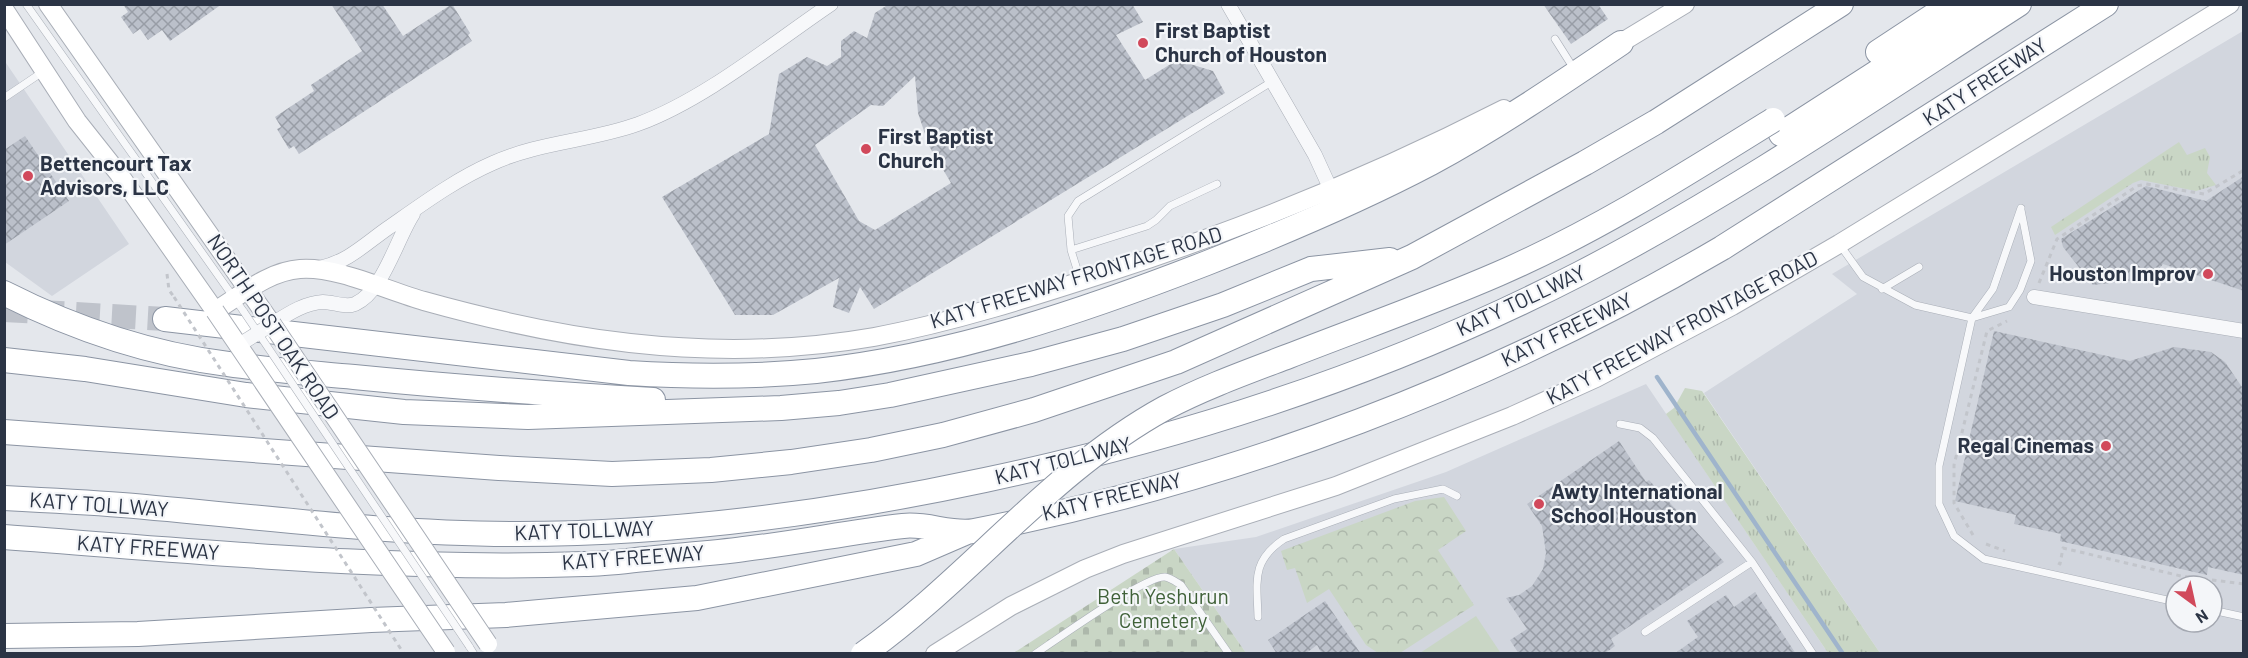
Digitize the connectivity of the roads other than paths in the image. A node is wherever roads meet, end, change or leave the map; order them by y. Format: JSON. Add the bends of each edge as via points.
{"nodes":[{"id":1,"x":26,"y":4,"type":"edge"},
{"id":2,"x":48,"y":4,"type":"edge"},
{"id":3,"x":831,"y":4,"type":"edge"},
{"id":4,"x":1228,"y":4,"type":"edge"},
{"id":5,"x":1841,"y":4,"type":"edge"},
{"id":6,"x":1951,"y":4,"type":"edge"},
{"id":7,"x":1983,"y":4,"type":"edge"},
{"id":8,"x":2019,"y":4,"type":"edge"},
{"id":9,"x":2106,"y":4,"type":"edge"},
{"id":10,"x":2230,"y":4,"type":"edge"},
{"id":11,"x":1682,"y":5,"type":"edge"},
{"id":12,"x":4,"y":9,"type":"edge"},
{"id":13,"x":1555,"y":39,"type":"dead end"},
{"id":14,"x":1621,"y":43,"type":"junction"},
{"id":15,"x":1574,"y":69,"type":"junction"},
{"id":16,"x":44,"y":71,"type":"junction"},
{"id":17,"x":1273,"y":81,"type":"junction"},
{"id":18,"x":4,"y":98,"type":"edge"},
{"id":19,"x":1777,"y":127,"type":"junction"},
{"id":20,"x":1217,"y":184,"type":"dead end"},
{"id":21,"x":1331,"y":190,"type":"junction"},
{"id":22,"x":421,"y":207,"type":"junction"},
{"id":23,"x":1839,"y":244,"type":"junction"},
{"id":24,"x":1071,"y":250,"type":"junction"},
{"id":25,"x":1412,"y":257,"type":"junction"},
{"id":26,"x":1919,"y":267,"type":"dead end"},
{"id":27,"x":313,"y":269,"type":"junction"},
{"id":28,"x":1081,"y":281,"type":"junction"},
{"id":29,"x":375,"y":285,"type":"junction"},
{"id":30,"x":1882,"y":289,"type":"junction"},
{"id":31,"x":4,"y":293,"type":"edge"},
{"id":32,"x":2034,"y":297,"type":"road end"},
{"id":33,"x":242,"y":300,"type":"junction"},
{"id":34,"x":169,"y":308,"type":"tunnel mouth"},
{"id":35,"x":216,"y":311,"type":"junction"},
{"id":36,"x":1972,"y":318,"type":"junction"},
{"id":37,"x":269,"y":322,"type":"junction"},
{"id":38,"x":2244,"y":331,"type":"edge"},
{"id":39,"x":239,"y":345,"type":"junction"},
{"id":40,"x":4,"y":360,"type":"edge"},
{"id":41,"x":781,"y":408,"type":"junction"},
{"id":42,"x":1620,"y":424,"type":"dead end"},
{"id":43,"x":4,"y":432,"type":"edge"},
{"id":44,"x":1457,"y":496,"type":"dead end"},
{"id":45,"x":4,"y":498,"type":"edge"},
{"id":46,"x":967,"y":532,"type":"junction"},
{"id":47,"x":4,"y":537,"type":"edge"},
{"id":48,"x":1752,"y":562,"type":"junction"},
{"id":49,"x":2164,"y":599,"type":"edge"},
{"id":50,"x":2224,"y":613,"type":"edge"},
{"id":51,"x":1258,"y":617,"type":"dead end"},
{"id":52,"x":2244,"y":617,"type":"edge"},
{"id":53,"x":1646,"y":632,"type":"dead end"},
{"id":54,"x":138,"y":634,"type":"junction"},
{"id":55,"x":4,"y":636,"type":"edge"},
{"id":56,"x":485,"y":650,"type":"edge"},
{"id":57,"x":447,"y":653,"type":"edge"},
{"id":58,"x":28,"y":654,"type":"edge"},
{"id":59,"x":862,"y":654,"type":"edge"},
{"id":60,"x":888,"y":654,"type":"edge"},
{"id":61,"x":935,"y":654,"type":"edge"},
{"id":62,"x":1035,"y":654,"type":"edge"},
{"id":63,"x":1229,"y":654,"type":"edge"},
{"id":64,"x":1813,"y":654,"type":"edge"}],
"edges":[{"from":1,"to":33,"type":"lane"},
{"from":2,"to":33,"type":"main road","name":"NORTH POST OAK ROAD"},
{"from":3,"to":22,"type":"street","via":[[676,107],[638,124],[529,150],[493,163]]},
{"from":4,"to":17,"type":"street"},
{"from":5,"to":25,"type":"highway","via":[[1616,146]]},
{"from":6,"to":19,"type":"highway"},
{"from":7,"to":19,"type":"highway"},
{"from":8,"to":45,"type":"highway","name":"KATY TOLLWAY","via":[[1716,198],[1528,299],[1415,349],[1274,402],[1196,428],[1072,460],[902,498],[810,513],[614,531],[517,534],[336,526]]},
{"from":9,"to":46,"type":"highway","name":"KATY FREEWAY","via":[[1713,253],[1634,298],[1524,352],[1373,415],[1220,469]]},
{"from":10,"to":23,"type":"main road","name":"KATY FREEWAY FRONTAGE ROAD"},
{"from":11,"to":14,"type":"main road","name":"KATY FREEWAY FRONTAGE ROAD"},
{"from":12,"to":16,"type":"main road","name":"NORTH POST OAK ROAD"},
{"from":13,"to":15,"type":"lane"},
{"from":14,"to":15,"type":"main road","name":"KATY FREEWAY FRONTAGE ROAD"},
{"from":14,"to":34,"type":"highway","via":[[1521,111],[1431,163],[1299,226],[1163,280],[1021,329],[899,358],[767,375],[629,374]]},
{"from":15,"to":21,"type":"main road","name":"KATY FREEWAY FRONTAGE ROAD","via":[[1499,112]]},
{"from":16,"to":18,"type":"lane"},
{"from":16,"to":35,"type":"main road","name":"NORTH POST OAK ROAD"},
{"from":17,"to":21,"type":"street"},
{"from":17,"to":24,"type":"lane","via":[[1078,201],[1068,216]]},
{"from":19,"to":59,"type":"highway","bridge":true,"via":[[1616,216],[1509,269],[1167,407],[1076,469],[904,623]]},
{"from":19,"to":60,"type":"highway","via":[[1635,222],[1537,273],[1238,392],[1160,428],[1074,489]]},
{"from":20,"to":24,"type":"lane","via":[[1170,206],[1147,226]]},
{"from":21,"to":28,"type":"main road","name":"KATY FREEWAY FRONTAGE ROAD","via":[[1244,226]]},
{"from":22,"to":27,"type":"street","via":[[350,257]]},
{"from":22,"to":29,"type":"street","via":[[407,223]]},
{"from":23,"to":30,"type":"lane","via":[[1863,277]]},
{"from":23,"to":61,"type":"main road","name":"KATY FREEWAY FRONTAGE ROAD","via":[[1596,378],[1501,421],[1336,486],[1085,569],[1011,606]]},
{"from":24,"to":28,"type":"lane"},
{"from":25,"to":41,"type":"highway","via":[[1311,269],[1223,305],[1123,339],[1008,370],[890,395]]},
{"from":25,"to":43,"type":"highway","via":[[1176,362],[1095,390],[943,435],[790,462],[612,474]]},
{"from":26,"to":30,"type":"lane"},
{"from":27,"to":29,"type":"main road","name":"KATY FREEWAY FRONTAGE ROAD"},
{"from":27,"to":33,"type":"main road","name":"KATY FREEWAY FRONTAGE ROAD","via":[[281,273]]},
{"from":28,"to":29,"type":"main road","name":"KATY FREEWAY FRONTAGE ROAD","via":[[874,337],[740,349],[632,343],[531,328]]},
{"from":29,"to":37,"type":"street","via":[[355,304],[313,303]]},
{"from":30,"to":36,"type":"lane","via":[[1915,305]]},
{"from":31,"to":41,"type":"highway","via":[[108,338],[228,364],[460,387]]},
{"from":32,"to":38,"type":"street"},
{"from":33,"to":35,"type":"main road","name":"KATY FREEWAY FRONTAGE ROAD"},
{"from":33,"to":37,"type":"main road","name":"NORTH POST OAK ROAD"},
{"from":35,"to":39,"type":"main road","name":"NORTH POST OAK ROAD","bridge":true},
{"from":36,"to":36,"type":"lane","via":[[1993,289],[2021,208],[2031,261],[2020,290],[2009,307]]},
{"from":36,"to":49,"type":"lane","via":[[1939,466],[1939,504],[1954,536],[1984,559]]},
{"from":37,"to":39,"type":"street","bridge":true},
{"from":37,"to":56,"type":"main road","name":"NORTH POST OAK ROAD","bridge":true},
{"from":37,"to":56,"type":"lane","bridge":true,"via":[[469,646]]},
{"from":39,"to":57,"type":"main road","name":"NORTH POST OAK ROAD","bridge":true},
{"from":40,"to":41,"type":"highway","via":[[246,395],[404,412],[528,417]]},
{"from":42,"to":48,"type":"lane","via":[[1640,428],[1653,438]]},
{"from":44,"to":51,"type":"lane","via":[[1443,489],[1394,499],[1284,539],[1257,570]]},
{"from":46,"to":47,"type":"highway","name":"KATY FREEWAY","via":[[910,525],[644,559],[484,565],[356,561]]},
{"from":46,"to":54,"type":"highway","via":[[916,554],[697,598],[518,614]]},
{"from":48,"to":53,"type":"lane"},
{"from":48,"to":64,"type":"lane"},
{"from":50,"to":52,"type":"lane"},
{"from":54,"to":55,"type":"highway"},
{"from":54,"to":58,"type":"highway"},
{"from":62,"to":63,"type":"lane","via":[[1140,586],[1164,577],[1181,585]]}]}
